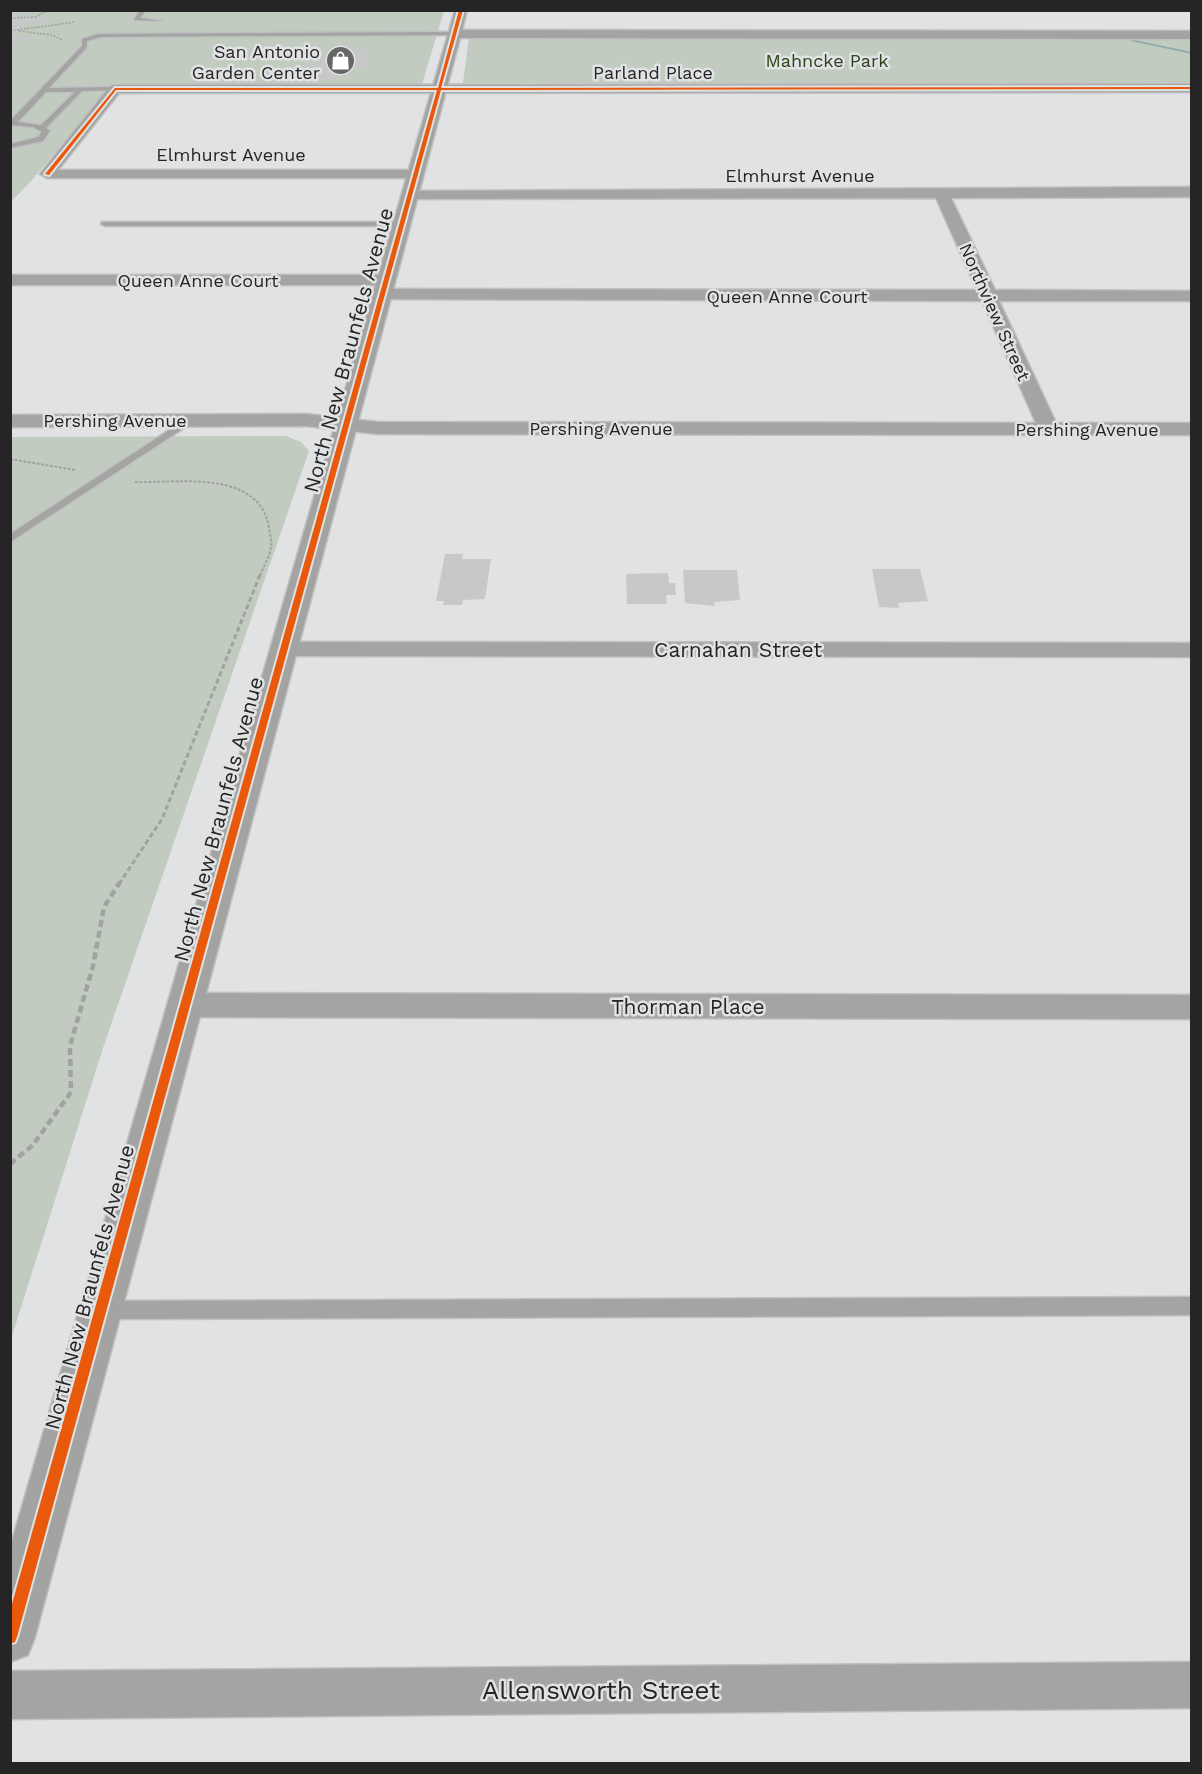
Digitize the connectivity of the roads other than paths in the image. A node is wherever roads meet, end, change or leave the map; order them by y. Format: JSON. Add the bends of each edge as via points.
{"nodes":[{"id":1,"x":143,"y":10,"type":"edge"},
{"id":2,"x":159,"y":21,"type":"dead end"},
{"id":3,"x":457,"y":22,"type":"edge"},
{"id":4,"x":1191,"y":35,"type":"edge"},
{"id":5,"x":439,"y":88,"type":"junction"},
{"id":6,"x":1191,"y":88,"type":"edge"},
{"id":7,"x":81,"y":89,"type":"junction"},
{"id":8,"x":115,"y":89,"type":"junction"},
{"id":9,"x":44,"y":90,"type":"junction"},
{"id":10,"x":12,"y":123,"type":"edge"},
{"id":11,"x":43,"y":127,"type":"junction"},
{"id":12,"x":10,"y":146,"type":"edge"},
{"id":13,"x":1191,"y":192,"type":"edge"},
{"id":14,"x":942,"y":194,"type":"junction"},
{"id":15,"x":409,"y":198,"type":"junction"},
{"id":16,"x":105,"y":224,"type":"dead end"},
{"id":17,"x":10,"y":280,"type":"edge"},
{"id":18,"x":384,"y":287,"type":"junction"},
{"id":19,"x":987,"y":296,"type":"junction"},
{"id":20,"x":1191,"y":296,"type":"edge"},
{"id":21,"x":189,"y":420,"type":"junction"},
{"id":22,"x":10,"y":421,"type":"edge"},
{"id":23,"x":346,"y":424,"type":"junction"},
{"id":24,"x":1049,"y":429,"type":"junction"},
{"id":25,"x":1191,"y":429,"type":"edge"},
{"id":26,"x":10,"y":539,"type":"edge"},
{"id":27,"x":284,"y":649,"type":"junction"},
{"id":28,"x":1191,"y":650,"type":"edge"},
{"id":29,"x":186,"y":1005,"type":"junction"},
{"id":30,"x":1191,"y":1007,"type":"edge"},
{"id":31,"x":1191,"y":1306,"type":"edge"},
{"id":32,"x":101,"y":1310,"type":"junction"},
{"id":33,"x":10,"y":1637,"type":"edge"},
{"id":34,"x":1191,"y":1685,"type":"edge"},
{"id":35,"x":10,"y":1695,"type":"edge"}],
"edges":[{"from":1,"to":2,"type":"lane","via":[[136,19]]},
{"from":3,"to":4,"type":"street"},
{"from":3,"to":5,"type":"street","name":"North New Braunfels Avenue"},
{"from":3,"to":9,"type":"lane","via":[[125,34],[85,46]]},
{"from":5,"to":6,"type":"street","name":"Parland Place"},
{"from":5,"to":8,"type":"street","name":"Parland Place"},
{"from":5,"to":15,"type":"street","name":"North New Braunfels Avenue"},
{"from":7,"to":8,"type":"lane"},
{"from":7,"to":9,"type":"lane"},
{"from":7,"to":11,"type":"lane"},
{"from":8,"to":15,"type":"street","name":"Elmhurst Avenue","via":[[47,174]]},
{"from":9,"to":10,"type":"lane"},
{"from":10,"to":11,"type":"lane"},
{"from":11,"to":12,"type":"lane","via":[[46,131],[40,139]]},
{"from":13,"to":14,"type":"street","name":"Elmhurst Avenue"},
{"from":14,"to":15,"type":"street","name":"Elmhurst Avenue"},
{"from":14,"to":19,"type":"street","name":"Northview Street"},
{"from":15,"to":16,"type":"lane"},
{"from":15,"to":18,"type":"street","name":"North New Braunfels Avenue"},
{"from":17,"to":18,"type":"street","name":"Queen Anne Court"},
{"from":18,"to":19,"type":"street","name":"Queen Anne Court"},
{"from":18,"to":23,"type":"street","name":"North New Braunfels Avenue"},
{"from":19,"to":20,"type":"street","name":"Queen Anne Court"},
{"from":19,"to":24,"type":"street","name":"Northview Street"},
{"from":21,"to":22,"type":"street","name":"Pershing Avenue"},
{"from":21,"to":23,"type":"street","name":"Pershing Avenue"},
{"from":21,"to":26,"type":"lane"},
{"from":23,"to":24,"type":"street","name":"Pershing Avenue","via":[[378,428]]},
{"from":23,"to":27,"type":"street","name":"North New Braunfels Avenue"},
{"from":24,"to":25,"type":"street","name":"Pershing Avenue"},
{"from":27,"to":28,"type":"street","name":"Carnahan Street"},
{"from":27,"to":29,"type":"street","name":"North New Braunfels Avenue"},
{"from":29,"to":30,"type":"street","name":"Thorman Place"},
{"from":29,"to":32,"type":"street","name":"North New Braunfels Avenue"},
{"from":31,"to":32,"type":"lane"},
{"from":32,"to":33,"type":"street","name":"North New Braunfels Avenue"},
{"from":34,"to":35,"type":"street","name":"Allensworth Street"}]}
